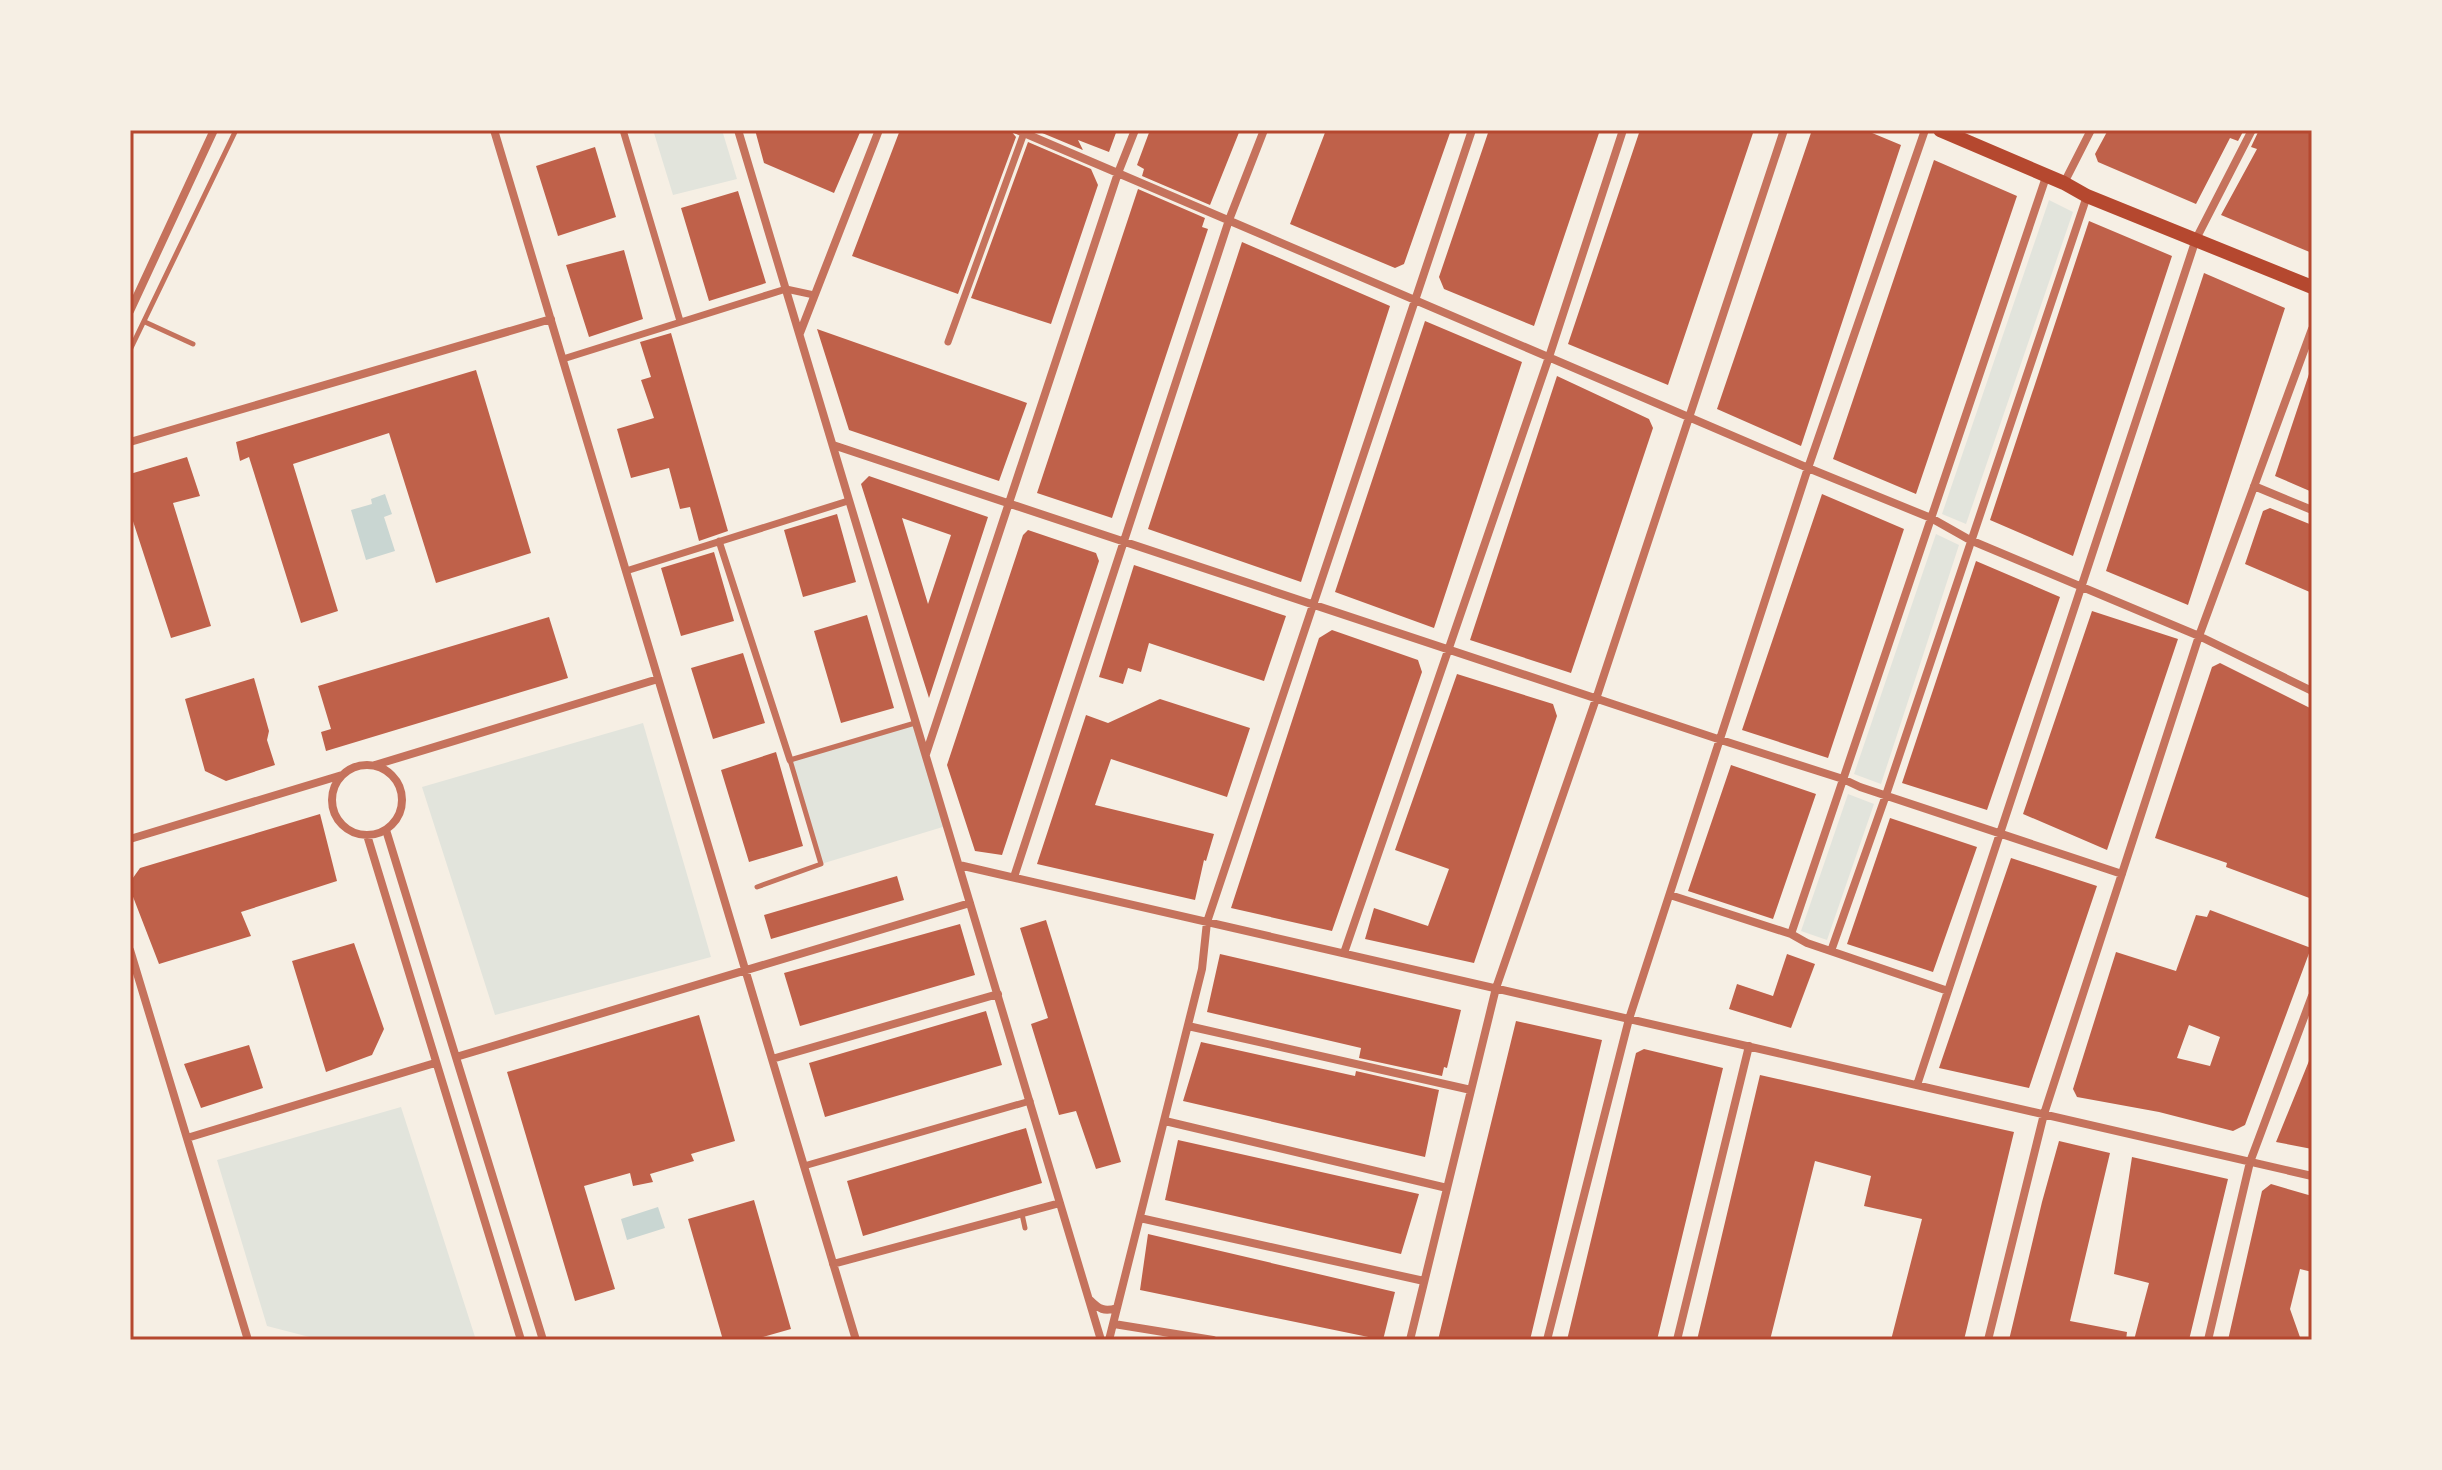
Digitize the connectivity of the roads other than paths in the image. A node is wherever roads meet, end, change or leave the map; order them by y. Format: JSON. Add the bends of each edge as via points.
{"nodes":[{"id":1,"x":214,"y":130,"type":"edge"},
{"id":2,"x":236,"y":130,"type":"edge"},
{"id":3,"x":494,"y":130,"type":"edge"},
{"id":4,"x":623,"y":130,"type":"edge"},
{"id":5,"x":738,"y":130,"type":"edge"},
{"id":6,"x":879,"y":130,"type":"edge"},
{"id":7,"x":1135,"y":130,"type":"edge"},
{"id":8,"x":1264,"y":130,"type":"edge"},
{"id":9,"x":1472,"y":130,"type":"edge"},
{"id":10,"x":1623,"y":130,"type":"edge"},
{"id":11,"x":1784,"y":130,"type":"edge"},
{"id":12,"x":1925,"y":130,"type":"edge"},
{"id":13,"x":1940,"y":130,"type":"edge"},
{"id":14,"x":2091,"y":130,"type":"edge"},
{"id":15,"x":2252,"y":130,"type":"edge"},
{"id":16,"x":1023,"y":131,"type":"edge"},
{"id":17,"x":1118,"y":173,"type":"junction"},
{"id":18,"x":2046,"y":177,"type":"junction"},
{"id":19,"x":2064,"y":183,"type":"junction"},
{"id":20,"x":2087,"y":196,"type":"junction"},
{"id":21,"x":1229,"y":220,"type":"junction"},
{"id":22,"x":2196,"y":239,"type":"junction"},
{"id":23,"x":2312,"y":287,"type":"edge"},
{"id":24,"x":786,"y":289,"type":"junction"},
{"id":25,"x":814,"y":295,"type":"junction"},
{"id":26,"x":1415,"y":300,"type":"junction"},
{"id":27,"x":130,"y":311,"type":"edge"},
{"id":28,"x":551,"y":319,"type":"junction"},
{"id":29,"x":680,"y":321,"type":"junction"},
{"id":30,"x":145,"y":322,"type":"junction"},
{"id":31,"x":2312,"y":329,"type":"edge"},
{"id":32,"x":800,"y":334,"type":"junction"},
{"id":33,"x":948,"y":342,"type":"dead end"},
{"id":34,"x":193,"y":344,"type":"dead end"},
{"id":35,"x":130,"y":350,"type":"edge"},
{"id":36,"x":1549,"y":357,"type":"junction"},
{"id":37,"x":563,"y":359,"type":"junction"},
{"id":38,"x":1688,"y":417,"type":"junction"},
{"id":39,"x":130,"y":442,"type":"edge"},
{"id":40,"x":833,"y":445,"type":"junction"},
{"id":41,"x":1808,"y":468,"type":"junction"},
{"id":42,"x":2254,"y":486,"type":"junction"},
{"id":43,"x":848,"y":501,"type":"junction"},
{"id":44,"x":1009,"y":504,"type":"junction"},
{"id":45,"x":2312,"y":510,"type":"edge"},
{"id":46,"x":1931,"y":518,"type":"junction"},
{"id":47,"x":1970,"y":540,"type":"junction"},
{"id":48,"x":719,"y":541,"type":"junction"},
{"id":49,"x":1124,"y":542,"type":"junction"},
{"id":50,"x":626,"y":571,"type":"junction"},
{"id":51,"x":2081,"y":585,"type":"junction"},
{"id":52,"x":1313,"y":605,"type":"junction"},
{"id":53,"x":2199,"y":636,"type":"junction"},
{"id":54,"x":1448,"y":650,"type":"junction"},
{"id":55,"x":658,"y":679,"type":"junction"},
{"id":56,"x":2312,"y":691,"type":"edge"},
{"id":57,"x":1596,"y":699,"type":"junction"},
{"id":58,"x":915,"y":723,"type":"junction"},
{"id":59,"x":1721,"y":740,"type":"junction"},
{"id":60,"x":926,"y":755,"type":"junction"},
{"id":61,"x":790,"y":760,"type":"junction"},
{"id":62,"x":375,"y":765,"type":"junction"},
{"id":63,"x":342,"y":775,"type":"junction"},
{"id":64,"x":1843,"y":779,"type":"junction"},
{"id":65,"x":1886,"y":795,"type":"junction"},
{"id":66,"x":386,"y":830,"type":"junction"},
{"id":67,"x":2000,"y":833,"type":"junction"},
{"id":68,"x":367,"y":835,"type":"junction"},
{"id":69,"x":130,"y":839,"type":"edge"},
{"id":70,"x":959,"y":865,"type":"junction"},
{"id":71,"x":2122,"y":874,"type":"junction"},
{"id":72,"x":1014,"y":877,"type":"junction"},
{"id":73,"x":757,"y":887,"type":"dead end"},
{"id":74,"x":1670,"y":895,"type":"junction"},
{"id":75,"x":970,"y":903,"type":"junction"},
{"id":76,"x":1207,"y":922,"type":"junction"},
{"id":77,"x":1791,"y":934,"type":"junction"},
{"id":78,"x":130,"y":950,"type":"edge"},
{"id":79,"x":1831,"y":951,"type":"junction"},
{"id":80,"x":1344,"y":953,"type":"junction"},
{"id":81,"x":745,"y":970,"type":"junction"},
{"id":82,"x":1496,"y":988,"type":"junction"},
{"id":83,"x":1948,"y":991,"type":"junction"},
{"id":84,"x":998,"y":994,"type":"junction"},
{"id":85,"x":2312,"y":996,"type":"edge"},
{"id":86,"x":1629,"y":1019,"type":"junction"},
{"id":87,"x":1188,"y":1026,"type":"junction"},
{"id":88,"x":1749,"y":1046,"type":"junction"},
{"id":89,"x":456,"y":1057,"type":"junction"},
{"id":90,"x":772,"y":1059,"type":"junction"},
{"id":91,"x":435,"y":1063,"type":"junction"},
{"id":92,"x":1917,"y":1085,"type":"junction"},
{"id":93,"x":1471,"y":1090,"type":"junction"},
{"id":94,"x":1030,"y":1101,"type":"junction"},
{"id":95,"x":2044,"y":1114,"type":"junction"},
{"id":96,"x":1165,"y":1121,"type":"junction"},
{"id":97,"x":187,"y":1138,"type":"junction"},
{"id":98,"x":2250,"y":1162,"type":"junction"},
{"id":99,"x":804,"y":1166,"type":"junction"},
{"id":100,"x":2312,"y":1176,"type":"edge"},
{"id":101,"x":1447,"y":1188,"type":"junction"},
{"id":102,"x":1060,"y":1203,"type":"junction"},
{"id":103,"x":1022,"y":1214,"type":"junction"},
{"id":104,"x":1140,"y":1218,"type":"junction"},
{"id":105,"x":1025,"y":1228,"type":"dead end"},
{"id":106,"x":833,"y":1264,"type":"junction"},
{"id":107,"x":1424,"y":1281,"type":"junction"},
{"id":108,"x":1089,"y":1299,"type":"junction"},
{"id":109,"x":1117,"y":1308,"type":"junction"},
{"id":110,"x":1114,"y":1324,"type":"junction"},
{"id":111,"x":248,"y":1340,"type":"edge"},
{"id":112,"x":521,"y":1340,"type":"edge"},
{"id":113,"x":543,"y":1340,"type":"edge"},
{"id":114,"x":856,"y":1340,"type":"edge"},
{"id":115,"x":1101,"y":1340,"type":"edge"},
{"id":116,"x":1109,"y":1340,"type":"edge"},
{"id":117,"x":1213,"y":1340,"type":"edge"},
{"id":118,"x":1410,"y":1340,"type":"edge"},
{"id":119,"x":1547,"y":1340,"type":"edge"},
{"id":120,"x":1677,"y":1340,"type":"edge"},
{"id":121,"x":1988,"y":1340,"type":"edge"},
{"id":122,"x":2208,"y":1340,"type":"edge"}],
"edges":[{"from":1,"to":27,"type":"street"},
{"from":2,"to":30,"type":"lane"},
{"from":3,"to":28,"type":"street"},
{"from":4,"to":29,"type":"street"},
{"from":5,"to":24,"type":"street"},
{"from":6,"to":25,"type":"street"},
{"from":7,"to":17,"type":"street"},
{"from":8,"to":21,"type":"street"},
{"from":9,"to":26,"type":"street"},
{"from":10,"to":36,"type":"street"},
{"from":11,"to":38,"type":"street"},
{"from":12,"to":41,"type":"street"},
{"from":13,"to":18,"type":"main road"},
{"from":14,"to":19,"type":"street"},
{"from":15,"to":22,"type":"street"},
{"from":16,"to":17,"type":"street"},
{"from":16,"to":33,"type":"street"},
{"from":17,"to":21,"type":"street"},
{"from":17,"to":44,"type":"street"},
{"from":18,"to":19,"type":"main road"},
{"from":18,"to":46,"type":"street"},
{"from":19,"to":20,"type":"main road"},
{"from":20,"to":22,"type":"main road"},
{"from":20,"to":47,"type":"street"},
{"from":21,"to":26,"type":"street"},
{"from":21,"to":49,"type":"street"},
{"from":22,"to":23,"type":"main road"},
{"from":22,"to":51,"type":"street"},
{"from":24,"to":25,"type":"street"},
{"from":24,"to":29,"type":"street"},
{"from":24,"to":32,"type":"street"},
{"from":25,"to":32,"type":"street"},
{"from":26,"to":36,"type":"street"},
{"from":26,"to":52,"type":"street"},
{"from":28,"to":37,"type":"street"},
{"from":28,"to":39,"type":"street"},
{"from":29,"to":37,"type":"street"},
{"from":30,"to":34,"type":"lane"},
{"from":30,"to":35,"type":"lane"},
{"from":31,"to":42,"type":"street"},
{"from":32,"to":40,"type":"street"},
{"from":36,"to":38,"type":"street"},
{"from":36,"to":54,"type":"street"},
{"from":37,"to":50,"type":"street"},
{"from":38,"to":41,"type":"street"},
{"from":38,"to":57,"type":"street"},
{"from":40,"to":43,"type":"street"},
{"from":40,"to":44,"type":"street"},
{"from":41,"to":46,"type":"street"},
{"from":41,"to":59,"type":"street"},
{"from":42,"to":45,"type":"street"},
{"from":42,"to":53,"type":"street"},
{"from":43,"to":48,"type":"street"},
{"from":43,"to":58,"type":"street"},
{"from":44,"to":49,"type":"street"},
{"from":44,"to":60,"type":"street"},
{"from":46,"to":47,"type":"street"},
{"from":46,"to":64,"type":"street"},
{"from":47,"to":51,"type":"street"},
{"from":47,"to":65,"type":"street"},
{"from":48,"to":50,"type":"street"},
{"from":48,"to":61,"type":"street"},
{"from":49,"to":52,"type":"street"},
{"from":49,"to":72,"type":"street"},
{"from":50,"to":55,"type":"street"},
{"from":51,"to":53,"type":"street"},
{"from":51,"to":67,"type":"street"},
{"from":52,"to":54,"type":"street"},
{"from":52,"to":76,"type":"street"},
{"from":53,"to":56,"type":"street"},
{"from":53,"to":71,"type":"street"},
{"from":54,"to":57,"type":"street"},
{"from":54,"to":80,"type":"street"},
{"from":55,"to":62,"type":"street"},
{"from":55,"to":81,"type":"street"},
{"from":57,"to":59,"type":"street"},
{"from":57,"to":82,"type":"street"},
{"from":58,"to":60,"type":"street"},
{"from":58,"to":61,"type":"lane"},
{"from":59,"to":64,"type":"street"},
{"from":59,"to":74,"type":"street"},
{"from":60,"to":70,"type":"street"},
{"from":61,"to":73,"type":"lane","via":[[821,864]]},
{"from":62,"to":63,"type":"street"},
{"from":62,"to":66,"type":"street","via":[[392,774],[403,796],[399,816]]},
{"from":63,"to":68,"type":"street","via":[[333,792],[334,810],[349,830]]},
{"from":63,"to":69,"type":"street"},
{"from":64,"to":65,"type":"street"},
{"from":64,"to":77,"type":"street"},
{"from":65,"to":67,"type":"street"},
{"from":65,"to":79,"type":"street"},
{"from":66,"to":68,"type":"street"},
{"from":66,"to":89,"type":"street"},
{"from":67,"to":71,"type":"street"},
{"from":67,"to":83,"type":"street"},
{"from":68,"to":91,"type":"street"},
{"from":70,"to":72,"type":"street"},
{"from":70,"to":75,"type":"street"},
{"from":71,"to":95,"type":"street"},
{"from":72,"to":76,"type":"street"},
{"from":74,"to":77,"type":"street"},
{"from":74,"to":86,"type":"street"},
{"from":75,"to":81,"type":"street"},
{"from":75,"to":84,"type":"street"},
{"from":76,"to":80,"type":"street"},
{"from":76,"to":87,"type":"street"},
{"from":77,"to":79,"type":"street"},
{"from":78,"to":97,"type":"street"},
{"from":79,"to":83,"type":"street"},
{"from":80,"to":82,"type":"street"},
{"from":81,"to":89,"type":"street"},
{"from":81,"to":90,"type":"street"},
{"from":82,"to":86,"type":"street"},
{"from":82,"to":93,"type":"street"},
{"from":83,"to":92,"type":"street"},
{"from":84,"to":90,"type":"street"},
{"from":84,"to":94,"type":"street"},
{"from":85,"to":98,"type":"street"},
{"from":86,"to":88,"type":"street"},
{"from":86,"to":119,"type":"street"},
{"from":87,"to":93,"type":"street"},
{"from":87,"to":96,"type":"street"},
{"from":88,"to":92,"type":"street"},
{"from":88,"to":120,"type":"street"},
{"from":89,"to":113,"type":"street"},
{"from":90,"to":99,"type":"street"},
{"from":91,"to":97,"type":"street"},
{"from":91,"to":112,"type":"street"},
{"from":92,"to":95,"type":"street"},
{"from":93,"to":101,"type":"street"},
{"from":94,"to":99,"type":"street"},
{"from":94,"to":102,"type":"street"},
{"from":95,"to":98,"type":"street"},
{"from":95,"to":121,"type":"street"},
{"from":96,"to":101,"type":"street"},
{"from":96,"to":104,"type":"street"},
{"from":97,"to":111,"type":"street"},
{"from":98,"to":100,"type":"street"},
{"from":98,"to":122,"type":"street"},
{"from":99,"to":106,"type":"street"},
{"from":101,"to":107,"type":"street"},
{"from":102,"to":103,"type":"street"},
{"from":102,"to":108,"type":"street"},
{"from":103,"to":105,"type":"lane"},
{"from":103,"to":106,"type":"street"},
{"from":104,"to":107,"type":"street"},
{"from":104,"to":109,"type":"street"},
{"from":106,"to":114,"type":"street"},
{"from":107,"to":118,"type":"street"},
{"from":108,"to":109,"type":"street","via":[[1100,1309]]},
{"from":108,"to":115,"type":"street"},
{"from":109,"to":110,"type":"street"},
{"from":110,"to":116,"type":"street"},
{"from":110,"to":117,"type":"street"}]}
